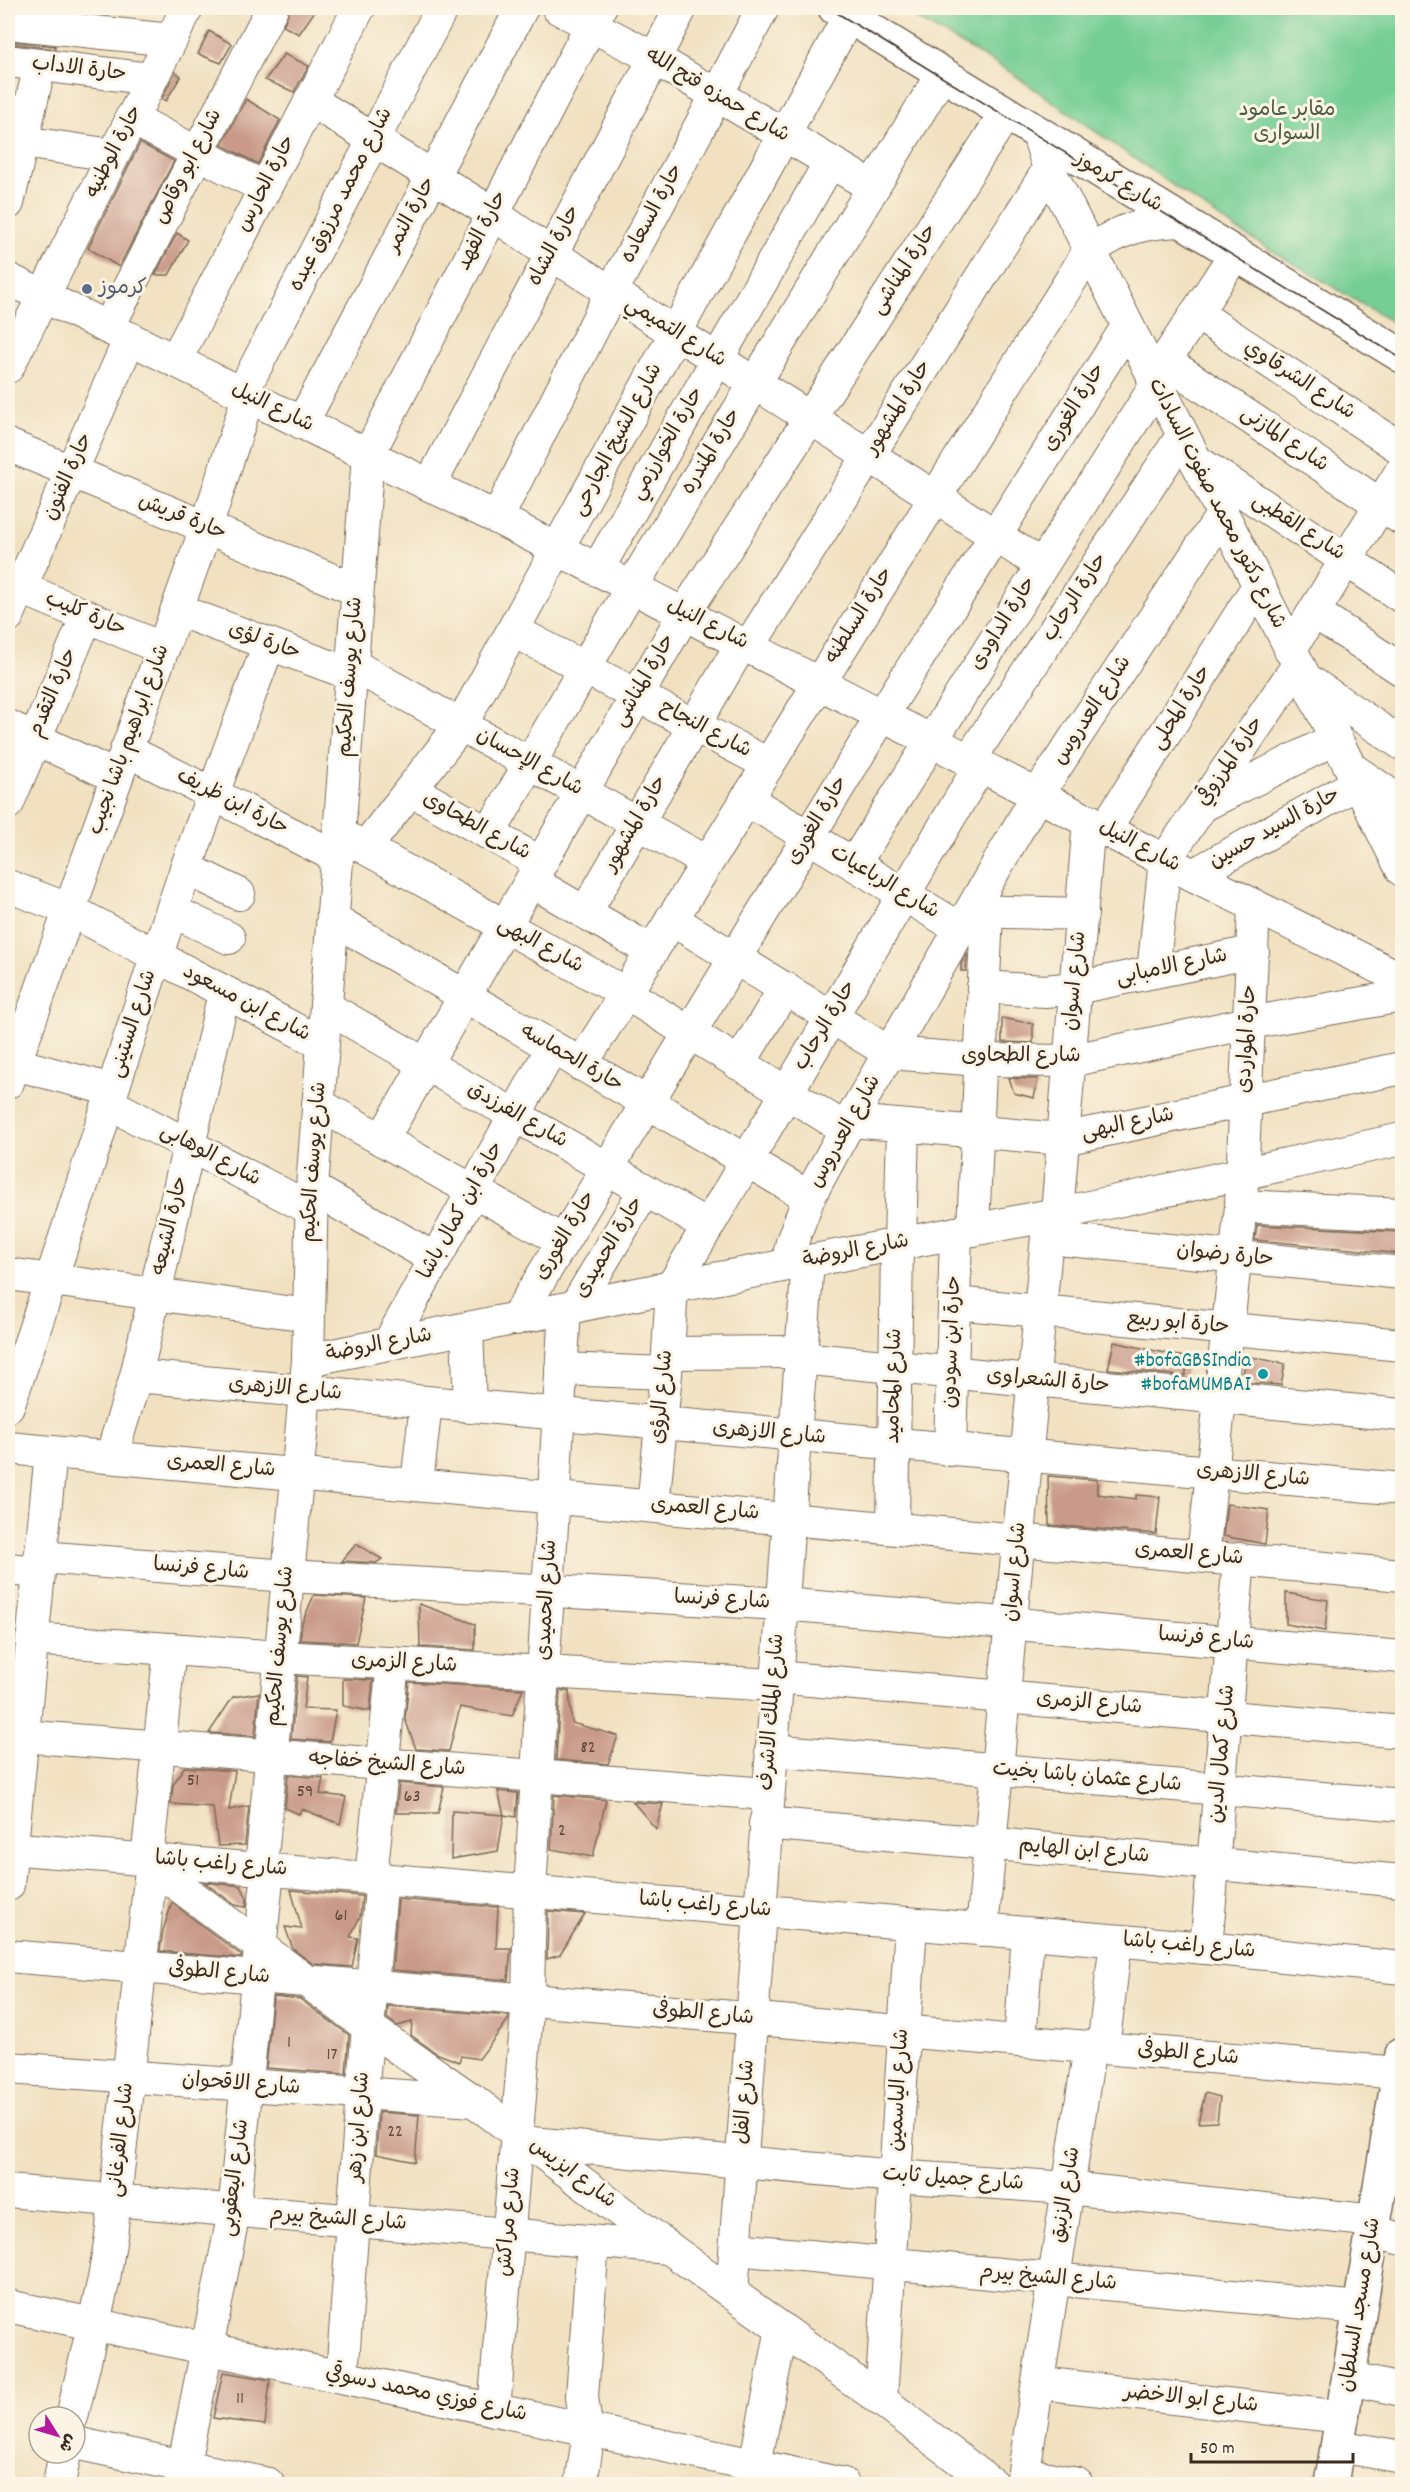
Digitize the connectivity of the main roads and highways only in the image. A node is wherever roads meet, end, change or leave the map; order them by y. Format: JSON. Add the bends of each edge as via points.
{"nodes":[{"id":1,"x":842,"y":12,"type":"edge"},
{"id":2,"x":1402,"y":356,"type":"edge"},
{"id":3,"x":1400,"y":2079,"type":"edge"},
{"id":4,"x":1383,"y":2231,"type":"edge"},
{"id":5,"x":1331,"y":2484,"type":"edge"}],
"edges":[{"from":1,"to":2,"type":"main road","name":"شارع كرموز"},
{"from":3,"to":4,"type":"main road","name":"شارع مسجد السلطان"},
{"from":4,"to":5,"type":"main road","name":"شارع مسجد السلطان","via":[[1360,2307]]}]}
